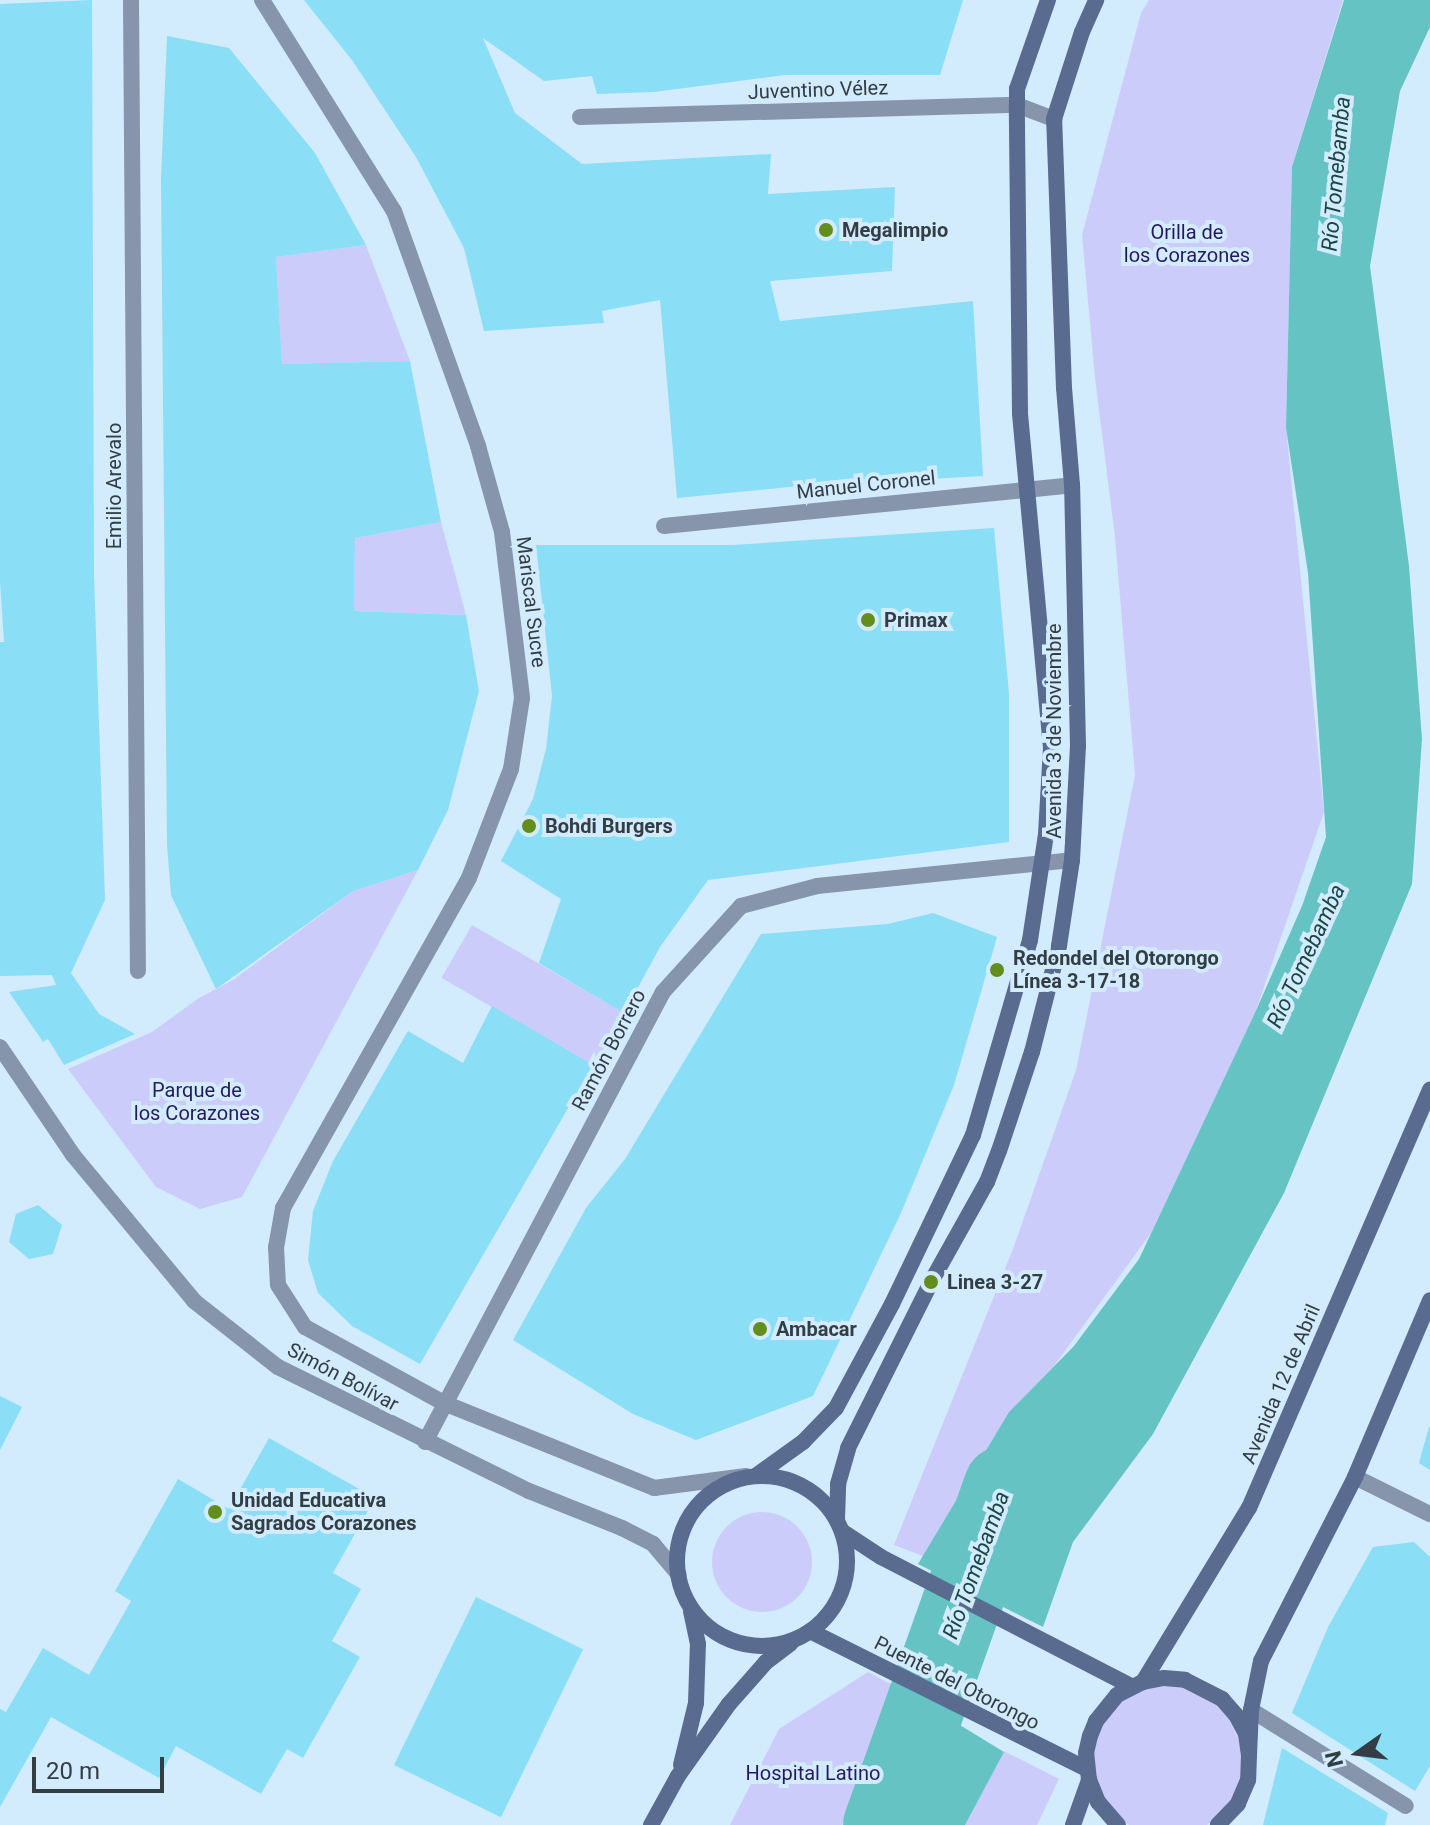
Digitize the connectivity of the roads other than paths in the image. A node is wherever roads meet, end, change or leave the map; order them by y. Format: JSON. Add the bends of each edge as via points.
{"nodes":[{"id":1,"x":131,"y":0,"type":"edge"},
{"id":2,"x":262,"y":0,"type":"edge"},
{"id":3,"x":1048,"y":0,"type":"edge"},
{"id":4,"x":1096,"y":0,"type":"edge"},
{"id":5,"x":1017,"y":105,"type":"junction"},
{"id":6,"x":580,"y":117,"type":"dead end"},
{"id":7,"x":1054,"y":119,"type":"junction"},
{"id":8,"x":1072,"y":485,"type":"junction"},
{"id":9,"x":1028,"y":488,"type":"junction"},
{"id":10,"x":664,"y":526,"type":"dead end"},
{"id":11,"x":1072,"y":860,"type":"junction"},
{"id":12,"x":1041,"y":863,"type":"junction"},
{"id":13,"x":138,"y":971,"type":"dead end"},
{"id":14,"x":0,"y":1047,"type":"edge"},
{"id":15,"x":1430,"y":1089,"type":"edge"},
{"id":16,"x":283,"y":1208,"type":"joint"},
{"id":17,"x":1430,"y":1300,"type":"edge"},
{"id":18,"x":444,"y":1403,"type":"junction"},
{"id":19,"x":425,"y":1442,"type":"junction"},
{"id":20,"x":752,"y":1476,"type":"junction"},
{"id":21,"x":1355,"y":1477,"type":"junction"},
{"id":22,"x":1430,"y":1514,"type":"edge"},
{"id":23,"x":840,"y":1526,"type":"junction"},
{"id":24,"x":679,"y":1575,"type":"junction"},
{"id":25,"x":690,"y":1605,"type":"junction"},
{"id":26,"x":803,"y":1636,"type":"junction"},
{"id":27,"x":1137,"y":1684,"type":"junction"},
{"id":28,"x":1251,"y":1710,"type":"junction"},
{"id":29,"x":1249,"y":1755,"type":"junction"},
{"id":30,"x":1088,"y":1775,"type":"junction"},
{"id":31,"x":678,"y":1776,"type":"junction"},
{"id":32,"x":1406,"y":1806,"type":"dead end"},
{"id":33,"x":651,"y":1825,"type":"edge"},
{"id":34,"x":1073,"y":1825,"type":"edge"},
{"id":35,"x":1118,"y":1825,"type":"edge"},
{"id":36,"x":1218,"y":1825,"type":"edge"}],
"edges":[{"from":1,"to":13,"type":"street","name":"Emilio Arevalo"},
{"from":2,"to":16,"type":"street","name":"Mariscal Sucre","via":[[394,211],[478,446],[502,532],[522,698],[511,769],[469,878]]},
{"from":3,"to":5,"type":"street","name":"Avenida 3 de Noviembre","via":[[1017,89]]},
{"from":4,"to":7,"type":"street","name":"Avenida 3 de Noviembre"},
{"from":5,"to":6,"type":"street","name":"Juventino Vélez"},
{"from":5,"to":7,"type":"street","name":"Juventino Vélez"},
{"from":5,"to":9,"type":"street","name":"Avenida 3 de Noviembre","via":[[1019,400]]},
{"from":7,"to":8,"type":"street","name":"Avenida 3 de Noviembre"},
{"from":8,"to":9,"type":"street","name":"Manuel Coronel"},
{"from":8,"to":11,"type":"street","name":"Avenida 3 de Noviembre","via":[[1078,746]]},
{"from":9,"to":10,"type":"street","name":"Manuel Coronel"},
{"from":9,"to":12,"type":"street","name":"Avenida 3 de Noviembre","via":[[1051,748]]},
{"from":11,"to":12,"type":"street","name":"Ramón Borrero"},
{"from":11,"to":23,"type":"street","name":"Avenida 3 de Noviembre","via":[[1055,962],[999,1151],[848,1448],[838,1484]]},
{"from":12,"to":18,"type":"street","name":"Ramón Borrero","via":[[817,886],[741,906],[663,992]]},
{"from":12,"to":20,"type":"street","name":"Avenida 3 de Noviembre","via":[[1030,940],[973,1135],[836,1408],[803,1442]]},
{"from":14,"to":19,"type":"street","name":"Simón Bolívar","via":[[73,1155],[194,1301],[278,1367]]},
{"from":15,"to":27,"type":"street","name":"Avenida 12 de Abril","via":[[1249,1508]]},
{"from":16,"to":18,"type":"street","name":"Simón Bolívar","via":[[276,1247],[278,1285],[305,1327]]},
{"from":17,"to":21,"type":"street"},
{"from":18,"to":19,"type":"street","name":"Ramón Borrero"},
{"from":18,"to":20,"type":"street","name":"Simón Bolívar","via":[[654,1488]]},
{"from":19,"to":24,"type":"street","name":"Simón Bolívar","via":[[653,1544]]},
{"from":20,"to":23,"type":"street","via":[[795,1482],[811,1490]]},
{"from":20,"to":24,"type":"street","via":[[725,1484],[692,1512],[682,1532]]},
{"from":21,"to":22,"type":"street"},
{"from":21,"to":28,"type":"street","via":[[1261,1661]]},
{"from":23,"to":26,"type":"street","via":[[847,1559],[844,1588],[830,1612]]},
{"from":23,"to":27,"type":"street","via":[[881,1557]]},
{"from":24,"to":25,"type":"street"},
{"from":25,"to":26,"type":"street","via":[[718,1634],[737,1642],[776,1645]]},
{"from":25,"to":31,"type":"street","via":[[698,1644],[696,1703]]},
{"from":26,"to":30,"type":"street","name":"Puente del Otorongo","via":[[827,1640],[1068,1760]]},
{"from":26,"to":31,"type":"street","via":[[766,1662]]},
{"from":27,"to":29,"type":"street","via":[[1185,1680],[1222,1699],[1246,1734]]},
{"from":27,"to":30,"type":"street","name":"Avenida 12 de Abril","via":[[1117,1695],[1096,1721],[1086,1753]]},
{"from":28,"to":29,"type":"street"},
{"from":28,"to":32,"type":"street"},
{"from":29,"to":36,"type":"street","via":[[1248,1780],[1238,1804]]},
{"from":30,"to":34,"type":"street","name":"Avenida 12 de Abril"},
{"from":30,"to":35,"type":"street","via":[[1098,1802]]},
{"from":31,"to":33,"type":"street"}]}
